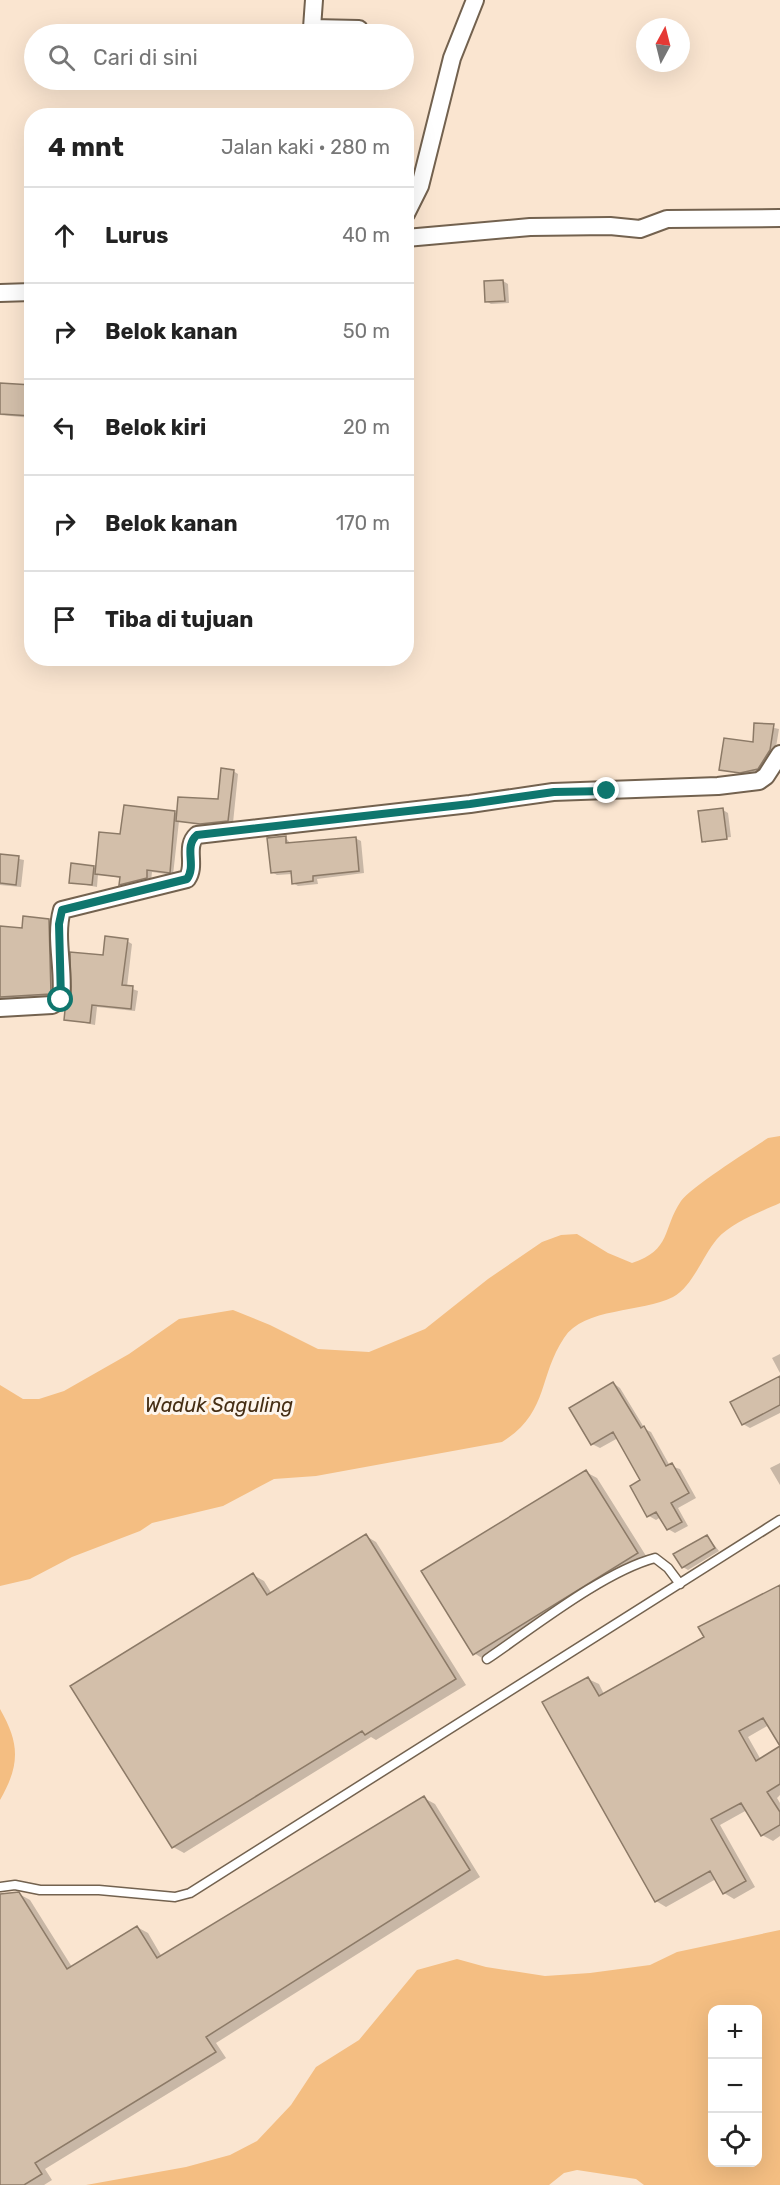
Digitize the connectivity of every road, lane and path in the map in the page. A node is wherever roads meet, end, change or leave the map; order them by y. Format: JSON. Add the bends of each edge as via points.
{"nodes":[{"id":1,"x":314,"y":0,"type":"edge"},
{"id":2,"x":475,"y":0,"type":"edge"},
{"id":3,"x":312,"y":24,"type":"edge"},
{"id":4,"x":414,"y":195,"type":"edge"},
{"id":5,"x":780,"y":218,"type":"edge"},
{"id":6,"x":414,"y":237,"type":"edge"},
{"id":7,"x":24,"y":292,"type":"edge"},
{"id":8,"x":0,"y":293,"type":"edge"},
{"id":9,"x":780,"y":754,"type":"edge"},
{"id":10,"x":0,"y":1008,"type":"edge"},
{"id":11,"x":780,"y":1520,"type":"edge"},
{"id":12,"x":680,"y":1584,"type":"junction"},
{"id":13,"x":487,"y":1659,"type":"dead end"},
{"id":14,"x":0,"y":1887,"type":"edge"}],
"edges":[{"from":1,"to":3,"type":"street"},
{"from":2,"to":4,"type":"street","via":[[452,58],[426,166]]},
{"from":5,"to":6,"type":"street","via":[[667,219],[640,229],[530,227]]},
{"from":7,"to":8,"type":"street"},
{"from":9,"to":10,"type":"street","via":[[759,781],[554,792],[197,835],[190,845],[192,869],[187,879],[62,910],[61,1000],[52,1005]]},
{"from":11,"to":12,"type":"lane"},
{"from":12,"to":13,"type":"lane","via":[[655,1558],[633,1564]]},
{"from":12,"to":14,"type":"lane","via":[[190,1893],[175,1897]]}]}
